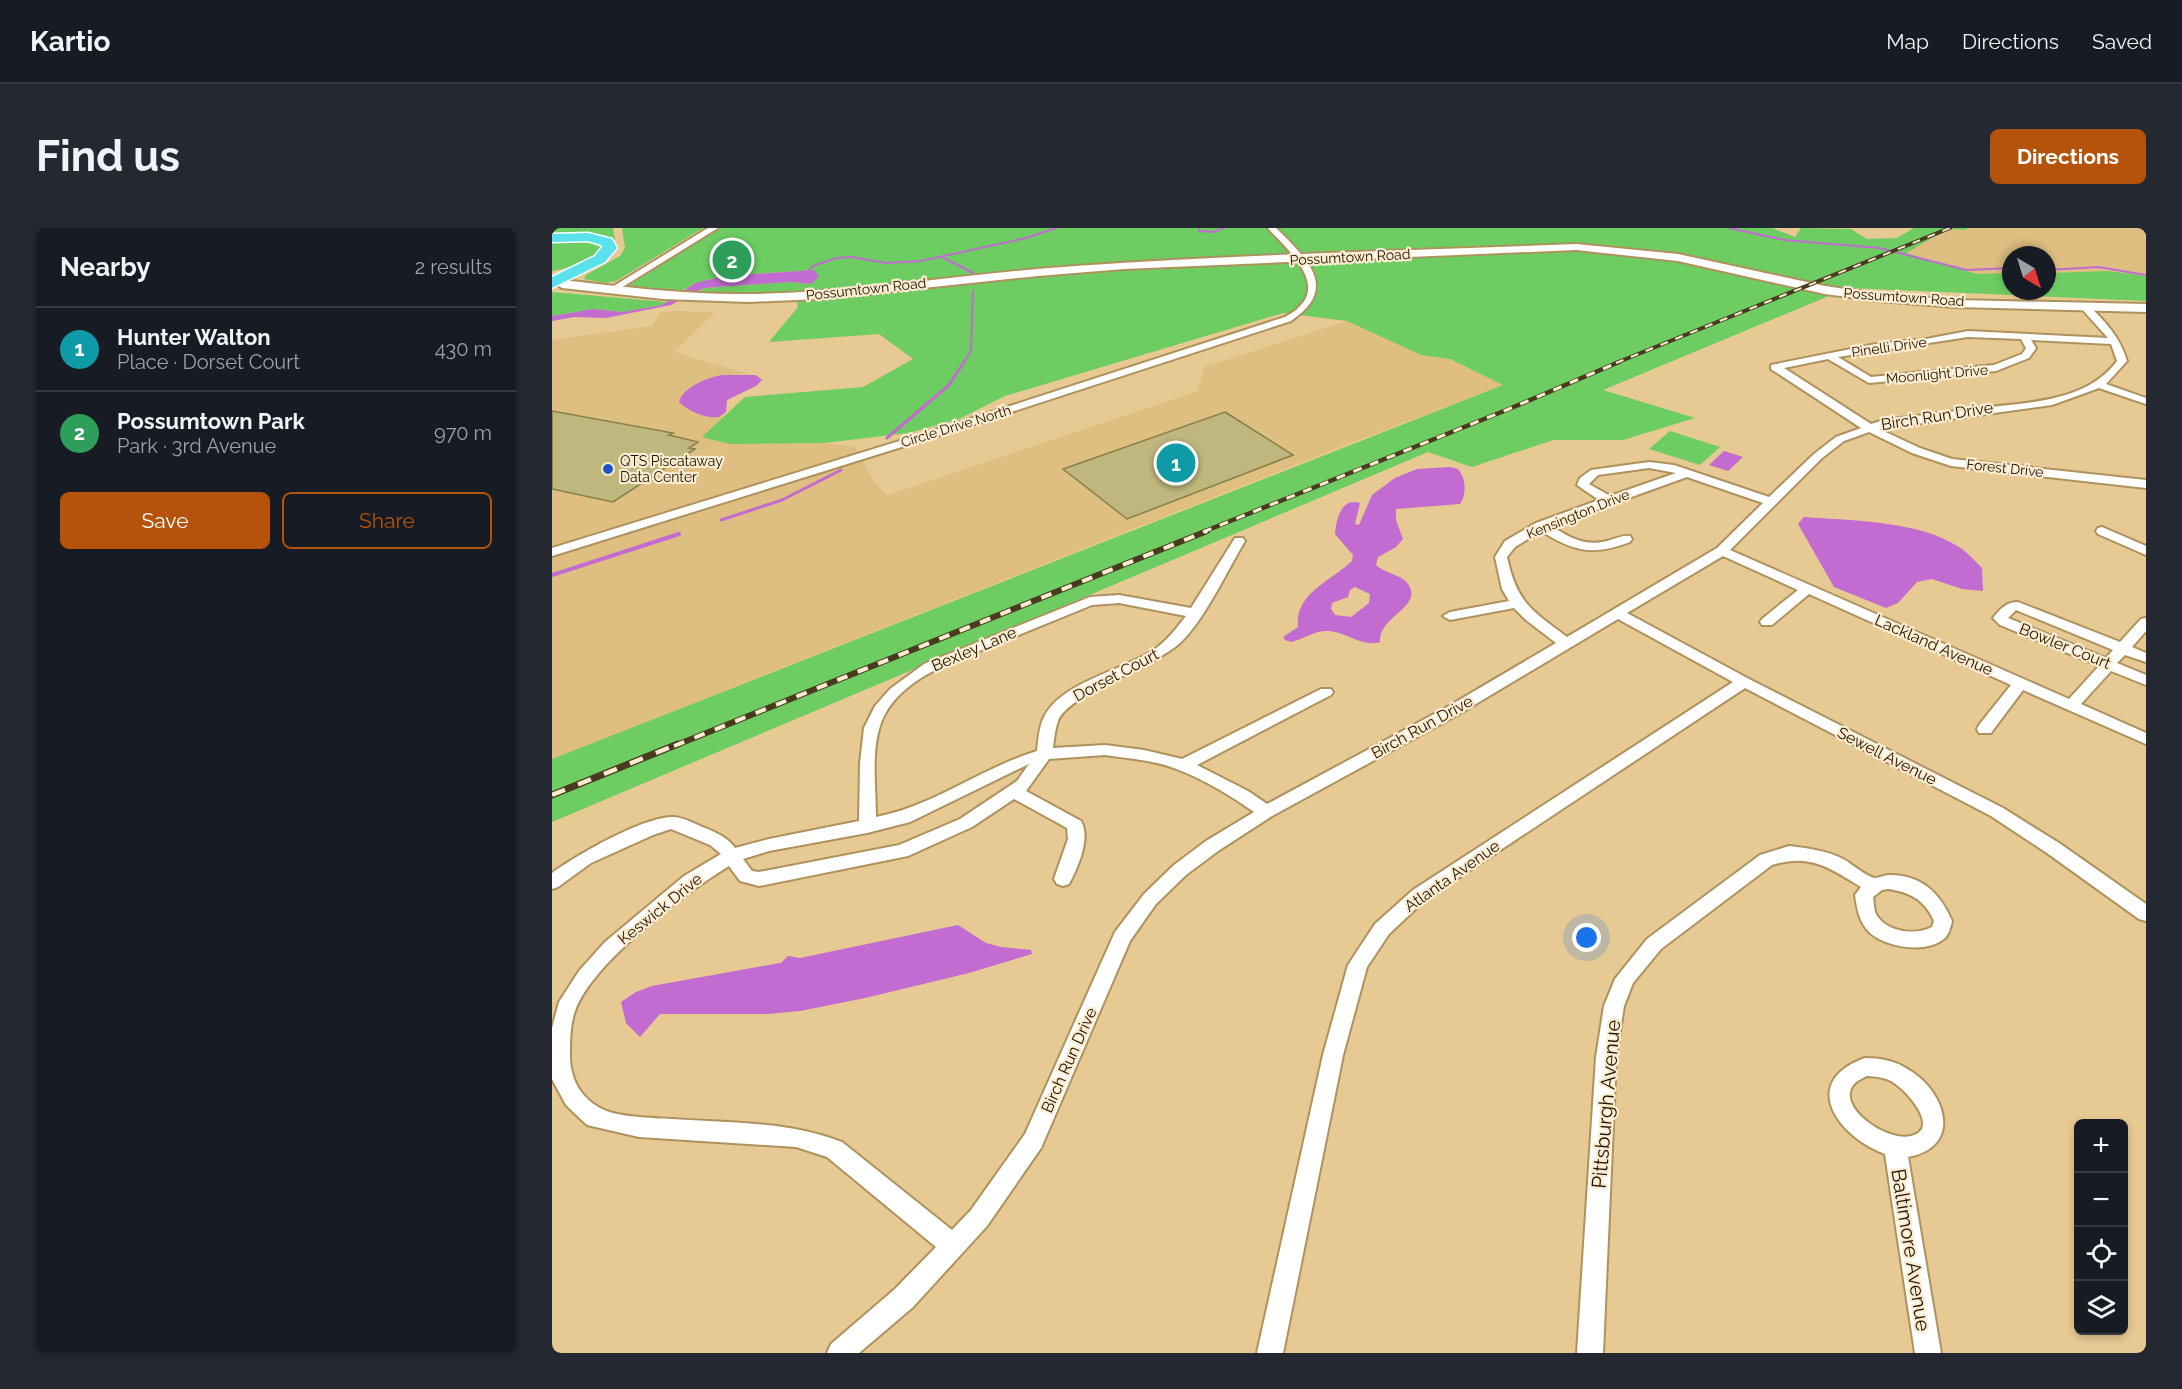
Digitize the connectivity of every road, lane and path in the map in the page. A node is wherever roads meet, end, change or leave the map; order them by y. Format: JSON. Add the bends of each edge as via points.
{"nodes":[{"id":1,"x":618,"y":228,"type":"edge"},
{"id":2,"x":714,"y":228,"type":"edge"},
{"id":3,"x":1272,"y":228,"type":"edge"},
{"id":4,"x":552,"y":238,"type":"edge"},
{"id":5,"x":1302,"y":260,"type":"junction"},
{"id":6,"x":554,"y":281,"type":"edge"},
{"id":7,"x":613,"y":289,"type":"junction"},
{"id":8,"x":2084,"y":306,"type":"junction"},
{"id":9,"x":2146,"y":308,"type":"edge"},
{"id":10,"x":2024,"y":336,"type":"junction"},
{"id":11,"x":2115,"y":341,"type":"junction"},
{"id":12,"x":1829,"y":356,"type":"junction"},
{"id":13,"x":2099,"y":384,"type":"junction"},
{"id":14,"x":2146,"y":401,"type":"edge"},
{"id":15,"x":1870,"y":427,"type":"junction"},
{"id":16,"x":1686,"y":473,"type":"junction"},
{"id":17,"x":2146,"y":484,"type":"edge"},
{"id":18,"x":1609,"y":501,"type":"junction"},
{"id":19,"x":1771,"y":502,"type":"junction"},
{"id":20,"x":1542,"y":526,"type":"junction"},
{"id":21,"x":2102,"y":531,"type":"dead end"},
{"id":22,"x":1626,"y":539,"type":"dead end"},
{"id":23,"x":1239,"y":541,"type":"dead end"},
{"id":24,"x":2146,"y":550,"type":"edge"},
{"id":25,"x":1722,"y":551,"type":"junction"},
{"id":26,"x":552,"y":552,"type":"edge"},
{"id":27,"x":1808,"y":589,"type":"junction"},
{"id":28,"x":1517,"y":603,"type":"junction"},
{"id":29,"x":1195,"y":613,"type":"junction"},
{"id":30,"x":1619,"y":614,"type":"junction"},
{"id":31,"x":1450,"y":616,"type":"dead end"},
{"id":32,"x":1767,"y":622,"type":"dead end"},
{"id":33,"x":2146,"y":622,"type":"edge"},
{"id":34,"x":1568,"y":644,"type":"junction"},
{"id":35,"x":2122,"y":648,"type":"junction"},
{"id":36,"x":2146,"y":658,"type":"edge"},
{"id":37,"x":2108,"y":664,"type":"junction"},
{"id":38,"x":2146,"y":680,"type":"edge"},
{"id":39,"x":1743,"y":682,"type":"junction"},
{"id":40,"x":2021,"y":683,"type":"junction"},
{"id":41,"x":1326,"y":692,"type":"dead end"},
{"id":42,"x":2071,"y":706,"type":"junction"},
{"id":43,"x":1985,"y":729,"type":"dead end"},
{"id":44,"x":2146,"y":739,"type":"edge"},
{"id":45,"x":1044,"y":754,"type":"junction"},
{"id":46,"x":1184,"y":765,"type":"junction"},
{"id":47,"x":1013,"y":791,"type":"junction"},
{"id":48,"x":1266,"y":812,"type":"junction"},
{"id":49,"x":867,"y":827,"type":"junction"},
{"id":50,"x":731,"y":856,"type":"junction"},
{"id":51,"x":1063,"y":879,"type":"dead end"},
{"id":52,"x":552,"y":882,"type":"edge"},
{"id":53,"x":1873,"y":886,"type":"dead end"},
{"id":54,"x":2146,"y":914,"type":"edge"},
{"id":55,"x":1895,"y":1147,"type":"junction"},
{"id":56,"x":952,"y":1246,"type":"junction"},
{"id":57,"x":841,"y":1353,"type":"edge"},
{"id":58,"x":1270,"y":1353,"type":"edge"},
{"id":59,"x":1590,"y":1353,"type":"edge"},
{"id":60,"x":1928,"y":1353,"type":"edge"}],
"edges":[{"from":1,"to":6,"type":"highway","via":[[618,253]]},
{"from":2,"to":7,"type":"street"},
{"from":3,"to":5,"type":"street"},
{"from":4,"to":6,"type":"highway","via":[[588,237],[610,244],[609,251],[592,263]]},
{"from":5,"to":7,"type":"main road","name":"Possumtown Road","via":[[1046,271],[819,295],[748,298]]},
{"from":5,"to":8,"type":"main road","name":"Possumtown Road","via":[[1555,248],[1619,249],[1874,297]]},
{"from":5,"to":26,"type":"street","name":"Circle Drive North","via":[[1313,288],[1312,300],[1303,311],[1272,326]]},
{"from":6,"to":7,"type":"main road","name":"Possumtown Road"},
{"from":8,"to":9,"type":"main road","name":"Possumtown Road"},
{"from":8,"to":11,"type":"street"},
{"from":10,"to":11,"type":"street","name":"Pinelli Drive"},
{"from":10,"to":12,"type":"street","name":"Pinelli Drive","via":[[1968,334]]},
{"from":10,"to":12,"type":"street","name":"Moonlight Drive","via":[[2031,348],[2025,356],[1996,368],[1869,380]]},
{"from":11,"to":13,"type":"street","name":"Birch Run Drive","via":[[2122,361],[2109,379]]},
{"from":12,"to":15,"type":"street","name":"Pinelli Drive","via":[[1775,367]]},
{"from":13,"to":14,"type":"street"},
{"from":13,"to":15,"type":"street","name":"Birch Run Drive","via":[[2052,402],[1925,416]]},
{"from":15,"to":17,"type":"street","name":"Forest Drive","via":[[1939,459]]},
{"from":15,"to":19,"type":"street","name":"Birch Run Drive","via":[[1840,439]]},
{"from":16,"to":18,"type":"street","name":"Kensington Drive"},
{"from":16,"to":18,"type":"street","via":[[1649,465],[1595,472],[1584,480],[1583,485]]},
{"from":16,"to":19,"type":"street"},
{"from":18,"to":20,"type":"street","name":"Kensington Drive"},
{"from":19,"to":25,"type":"street","name":"Birch Run Drive"},
{"from":20,"to":22,"type":"street","via":[[1580,548],[1606,547]]},
{"from":20,"to":28,"type":"street","name":"Kensington Drive","via":[[1510,544],[1501,557],[1504,578]]},
{"from":21,"to":24,"type":"street"},
{"from":23,"to":29,"type":"street","name":"Dorset Court"},
{"from":25,"to":27,"type":"street","name":"Lackland Avenue"},
{"from":25,"to":30,"type":"street","name":"Birch Run Drive"},
{"from":27,"to":32,"type":"street"},
{"from":27,"to":40,"type":"street","name":"Lackland Avenue"},
{"from":28,"to":31,"type":"street"},
{"from":28,"to":34,"type":"street","name":"Kensington Drive"},
{"from":29,"to":45,"type":"street","name":"Dorset Court","via":[[1177,638],[1162,650],[1065,701],[1050,720]]},
{"from":29,"to":49,"type":"street","name":"Bexley Lane","via":[[1119,599],[1090,601],[913,677],[887,702],[872,726]]},
{"from":30,"to":34,"type":"street","name":"Birch Run Drive"},
{"from":30,"to":39,"type":"street","name":"Sewell Avenue"},
{"from":33,"to":35,"type":"street"},
{"from":34,"to":48,"type":"street","name":"Birch Run Drive"},
{"from":35,"to":36,"type":"street","name":"Bowler Court"},
{"from":35,"to":37,"type":"street"},
{"from":35,"to":37,"type":"street","name":"Bowler Court","via":[[2020,606],[2012,606],[2001,617]]},
{"from":37,"to":38,"type":"street","name":"Bowler Court"},
{"from":37,"to":42,"type":"street"},
{"from":39,"to":54,"type":"street","name":"Sewell Avenue","via":[[1997,812]]},
{"from":39,"to":58,"type":"street","name":"Atlanta Avenue","via":[[1419,895],[1382,929],[1358,964],[1333,1055]]},
{"from":40,"to":42,"type":"street","name":"Lackland Avenue"},
{"from":40,"to":43,"type":"street"},
{"from":41,"to":46,"type":"street"},
{"from":42,"to":44,"type":"street","name":"Lackland Avenue"},
{"from":45,"to":46,"type":"street","name":"Keswick Drive","via":[[1105,750]]},
{"from":45,"to":47,"type":"street","via":[[1023,785]]},
{"from":45,"to":49,"type":"street","name":"Keswick Drive","via":[[1018,762],[904,818]]},
{"from":46,"to":48,"type":"street","name":"Keswick Drive"},
{"from":47,"to":50,"type":"street","via":[[966,823],[902,851],[759,879],[746,876]]},
{"from":47,"to":51,"type":"street","via":[[1075,825],[1077,839]]},
{"from":48,"to":56,"type":"street","name":"Birch Run Drive","via":[[1180,870],[1150,899],[1122,937],[1033,1141],[979,1218]]},
{"from":49,"to":50,"type":"street","name":"Keswick Drive"},
{"from":50,"to":52,"type":"street","via":[[705,834],[671,823],[585,858]]},
{"from":50,"to":56,"type":"street","name":"Keswick Drive","via":[[690,881],[654,910],[612,947],[586,977],[566,1008],[560,1038],[560,1074],[573,1098],[595,1118],[639,1127],[796,1137],[834,1149]]},
{"from":53,"to":59,"type":"street","name":"Pittsburgh Avenue","via":[[1834,862],[1813,855],[1789,853],[1766,860],[1654,944],[1625,979],[1614,1006],[1606,1057]]},
{"from":55,"to":55,"type":"street","via":[[1920,1144],[1929,1136],[1933,1113],[1927,1101],[1918,1089],[1893,1071],[1865,1067],[1853,1071],[1840,1087],[1844,1112],[1874,1141]]},
{"from":55,"to":60,"type":"street","name":"Baltimore Avenue"},
{"from":56,"to":57,"type":"street","name":"Birch Run Drive","via":[[904,1298]]}]}
